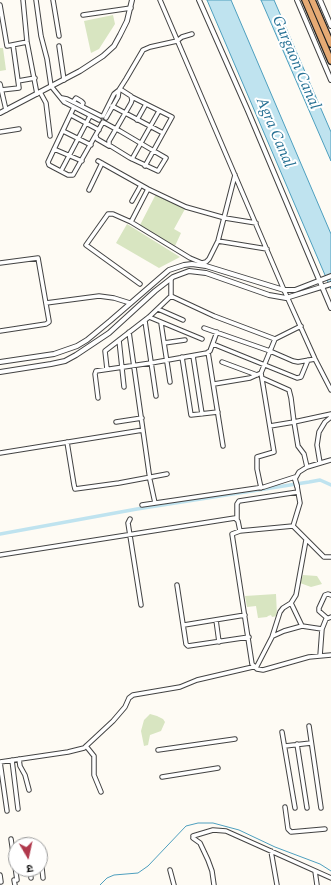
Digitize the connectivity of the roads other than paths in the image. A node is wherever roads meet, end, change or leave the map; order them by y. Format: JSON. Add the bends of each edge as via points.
{"nodes":[{"id":1,"x":23,"y":0,"type":"edge"},
{"id":2,"x":36,"y":0,"type":"edge"},
{"id":3,"x":53,"y":0,"type":"edge"},
{"id":4,"x":132,"y":0,"type":"edge"},
{"id":5,"x":160,"y":0,"type":"edge"},
{"id":6,"x":199,"y":0,"type":"edge"},
{"id":7,"x":297,"y":0,"type":"edge"},
{"id":8,"x":305,"y":0,"type":"edge"},
{"id":9,"x":312,"y":0,"type":"edge"},
{"id":10,"x":320,"y":0,"type":"edge"},
{"id":11,"x":0,"y":4,"type":"edge"},
{"id":12,"x":131,"y":8,"type":"junction"},
{"id":13,"x":83,"y":15,"type":"dead end"},
{"id":14,"x":331,"y":26,"type":"edge"},
{"id":15,"x":192,"y":34,"type":"dead end"},
{"id":16,"x":59,"y":36,"type":"dead end"},
{"id":17,"x":5,"y":38,"type":"junction"},
{"id":18,"x":0,"y":39,"type":"edge"},
{"id":19,"x":177,"y":41,"type":"junction"},
{"id":20,"x":27,"y":42,"type":"junction"},
{"id":21,"x":331,"y":44,"type":"edge"},
{"id":22,"x":13,"y":45,"type":"junction"},
{"id":23,"x":59,"y":46,"type":"dead end"},
{"id":24,"x":331,"y":61,"type":"edge"},
{"id":25,"x":35,"y":78,"type":"junction"},
{"id":26,"x":64,"y":80,"type":"junction"},
{"id":27,"x":331,"y":80,"type":"edge"},
{"id":28,"x":18,"y":81,"type":"junction"},
{"id":29,"x":0,"y":84,"type":"edge"},
{"id":30,"x":51,"y":86,"type":"junction"},
{"id":31,"x":1,"y":90,"type":"edge"},
{"id":32,"x":119,"y":90,"type":"junction"},
{"id":33,"x":38,"y":93,"type":"junction"},
{"id":34,"x":132,"y":97,"type":"junction"},
{"id":35,"x":71,"y":103,"type":"junction"},
{"id":36,"x":146,"y":104,"type":"junction"},
{"id":37,"x":112,"y":106,"type":"junction"},
{"id":38,"x":74,"y":108,"type":"junction"},
{"id":39,"x":6,"y":110,"type":"junction"},
{"id":40,"x":159,"y":111,"type":"junction"},
{"id":41,"x":0,"y":113,"type":"edge"},
{"id":42,"x":125,"y":113,"type":"junction"},
{"id":43,"x":71,"y":115,"type":"junction"},
{"id":44,"x":90,"y":116,"type":"junction"},
{"id":45,"x":102,"y":117,"type":"junction"},
{"id":46,"x":137,"y":120,"type":"junction"},
{"id":47,"x":103,"y":122,"type":"junction"},
{"id":48,"x":86,"y":123,"type":"junction"},
{"id":49,"x":150,"y":127,"type":"junction"},
{"id":50,"x":19,"y":129,"type":"dead end"},
{"id":51,"x":116,"y":129,"type":"junction"},
{"id":52,"x":99,"y":130,"type":"junction"},
{"id":53,"x":63,"y":131,"type":"junction"},
{"id":54,"x":0,"y":132,"type":"edge"},
{"id":55,"x":163,"y":133,"type":"junction"},
{"id":56,"x":50,"y":136,"type":"dead end"},
{"id":57,"x":96,"y":136,"type":"junction"},
{"id":58,"x":78,"y":138,"type":"junction"},
{"id":59,"x":141,"y":143,"type":"junction"},
{"id":60,"x":91,"y":145,"type":"junction"},
{"id":61,"x":110,"y":146,"type":"junction"},
{"id":62,"x":54,"y":149,"type":"junction"},
{"id":63,"x":153,"y":151,"type":"junction"},
{"id":64,"x":69,"y":156,"type":"junction"},
{"id":65,"x":132,"y":159,"type":"junction"},
{"id":66,"x":82,"y":161,"type":"junction"},
{"id":67,"x":98,"y":161,"type":"dead end"},
{"id":68,"x":102,"y":164,"type":"junction"},
{"id":69,"x":145,"y":166,"type":"junction"},
{"id":70,"x":61,"y":171,"type":"junction"},
{"id":71,"x":235,"y":175,"type":"junction"},
{"id":72,"x":141,"y":185,"type":"junction"},
{"id":73,"x":148,"y":189,"type":"junction"},
{"id":74,"x":89,"y":190,"type":"dead end"},
{"id":75,"x":132,"y":201,"type":"dead end"},
{"id":76,"x":225,"y":218,"type":"junction"},
{"id":77,"x":131,"y":222,"type":"junction"},
{"id":78,"x":256,"y":223,"type":"junction"},
{"id":79,"x":218,"y":241,"type":"junction"},
{"id":80,"x":267,"y":249,"type":"junction"},
{"id":81,"x":0,"y":263,"type":"edge"},
{"id":82,"x":331,"y":276,"type":"edge"},
{"id":83,"x":171,"y":279,"type":"junction"},
{"id":84,"x":319,"y":281,"type":"junction"},
{"id":85,"x":140,"y":284,"type":"dead end"},
{"id":86,"x":327,"y":285,"type":"edge"},
{"id":87,"x":284,"y":290,"type":"junction"},
{"id":88,"x":171,"y":296,"type":"junction"},
{"id":89,"x":288,"y":298,"type":"junction"},
{"id":90,"x":46,"y":303,"type":"junction"},
{"id":91,"x":130,"y":303,"type":"junction"},
{"id":92,"x":331,"y":308,"type":"edge"},
{"id":93,"x":158,"y":309,"type":"junction"},
{"id":94,"x":149,"y":317,"type":"junction"},
{"id":95,"x":183,"y":320,"type":"dead end"},
{"id":96,"x":145,"y":321,"type":"junction"},
{"id":97,"x":161,"y":323,"type":"junction"},
{"id":98,"x":301,"y":326,"type":"junction"},
{"id":99,"x":204,"y":328,"type":"dead end"},
{"id":100,"x":0,"y":331,"type":"edge"},
{"id":101,"x":129,"y":332,"type":"junction"},
{"id":102,"x":217,"y":332,"type":"junction"},
{"id":103,"x":202,"y":339,"type":"dead end"},
{"id":104,"x":275,"y":339,"type":"junction"},
{"id":105,"x":120,"y":340,"type":"junction"},
{"id":106,"x":185,"y":340,"type":"dead end"},
{"id":107,"x":164,"y":343,"type":"junction"},
{"id":108,"x":213,"y":344,"type":"junction"},
{"id":109,"x":270,"y":351,"type":"junction"},
{"id":110,"x":208,"y":352,"type":"junction"},
{"id":111,"x":193,"y":356,"type":"junction"},
{"id":112,"x":182,"y":358,"type":"junction"},
{"id":113,"x":315,"y":359,"type":"junction"},
{"id":114,"x":167,"y":360,"type":"junction"},
{"id":115,"x":308,"y":360,"type":"junction"},
{"id":116,"x":0,"y":362,"type":"edge"},
{"id":117,"x":222,"y":362,"type":"dead end"},
{"id":118,"x":151,"y":363,"type":"junction"},
{"id":119,"x":265,"y":364,"type":"junction"},
{"id":120,"x":134,"y":365,"type":"junction"},
{"id":121,"x":122,"y":367,"type":"junction"},
{"id":122,"x":107,"y":369,"type":"junction"},
{"id":123,"x":0,"y":372,"type":"edge"},
{"id":124,"x":259,"y":374,"type":"junction"},
{"id":125,"x":262,"y":378,"type":"junction"},
{"id":126,"x":170,"y":382,"type":"dead end"},
{"id":127,"x":214,"y":384,"type":"junction"},
{"id":128,"x":124,"y":387,"type":"dead end"},
{"id":129,"x":331,"y":390,"type":"edge"},
{"id":130,"x":156,"y":396,"type":"dead end"},
{"id":131,"x":98,"y":398,"type":"dead end"},
{"id":132,"x":218,"y":412,"type":"junction"},
{"id":133,"x":202,"y":414,"type":"junction"},
{"id":134,"x":331,"y":416,"type":"edge"},
{"id":135,"x":142,"y":418,"type":"junction"},
{"id":136,"x":116,"y":422,"type":"dead end"},
{"id":137,"x":294,"y":422,"type":"junction"},
{"id":138,"x":270,"y":426,"type":"junction"},
{"id":139,"x":143,"y":430,"type":"junction"},
{"id":140,"x":67,"y":442,"type":"junction"},
{"id":141,"x":223,"y":446,"type":"dead end"},
{"id":142,"x":0,"y":453,"type":"edge"},
{"id":143,"x":331,"y":460,"type":"edge"},
{"id":144,"x":320,"y":463,"type":"junction"},
{"id":145,"x":307,"y":467,"type":"junction"},
{"id":146,"x":168,"y":474,"type":"dead end"},
{"id":147,"x":150,"y":477,"type":"junction"},
{"id":148,"x":296,"y":478,"type":"junction"},
{"id":149,"x":297,"y":486,"type":"joint"},
{"id":150,"x":261,"y":488,"type":"junction"},
{"id":151,"x":298,"y":492,"type":"junction"},
{"id":152,"x":155,"y":503,"type":"junction"},
{"id":153,"x":142,"y":505,"type":"dead end"},
{"id":154,"x":130,"y":519,"type":"dead end"},
{"id":155,"x":237,"y":519,"type":"junction"},
{"id":156,"x":293,"y":526,"type":"junction"},
{"id":157,"x":240,"y":531,"type":"junction"},
{"id":158,"x":130,"y":534,"type":"junction"},
{"id":159,"x":306,"y":540,"type":"junction"},
{"id":160,"x":0,"y":555,"type":"edge"},
{"id":161,"x":331,"y":556,"type":"edge"},
{"id":162,"x":177,"y":585,"type":"dead end"},
{"id":163,"x":331,"y":595,"type":"edge"},
{"id":164,"x":291,"y":603,"type":"junction"},
{"id":165,"x":141,"y":604,"type":"dead end"},
{"id":166,"x":245,"y":615,"type":"junction"},
{"id":167,"x":329,"y":617,"type":"edge"},
{"id":168,"x":216,"y":620,"type":"junction"},
{"id":169,"x":184,"y":625,"type":"junction"},
{"id":170,"x":302,"y":626,"type":"junction"},
{"id":171,"x":322,"y":629,"type":"junction"},
{"id":172,"x":249,"y":637,"type":"junction"},
{"id":173,"x":272,"y":637,"type":"junction"},
{"id":174,"x":219,"y":642,"type":"junction"},
{"id":175,"x":331,"y":655,"type":"edge"},
{"id":176,"x":320,"y":656,"type":"junction"},
{"id":177,"x":255,"y":668,"type":"junction"},
{"id":178,"x":309,"y":726,"type":"dead end"},
{"id":179,"x":282,"y":732,"type":"dead end"},
{"id":180,"x":235,"y":739,"type":"dead end"},
{"id":181,"x":311,"y":743,"type":"junction"},
{"id":182,"x":297,"y":744,"type":"junction"},
{"id":183,"x":86,"y":746,"type":"junction"},
{"id":184,"x":285,"y":746,"type":"junction"},
{"id":185,"x":158,"y":750,"type":"dead end"},
{"id":186,"x":19,"y":759,"type":"junction"},
{"id":187,"x":12,"y":760,"type":"junction"},
{"id":188,"x":0,"y":762,"type":"edge"},
{"id":189,"x":218,"y":768,"type":"dead end"},
{"id":190,"x":162,"y":777,"type":"dead end"},
{"id":191,"x":29,"y":790,"type":"dead end"},
{"id":192,"x":101,"y":792,"type":"dead end"},
{"id":193,"x":285,"y":807,"type":"dead end"},
{"id":194,"x":295,"y":808,"type":"dead end"},
{"id":195,"x":307,"y":808,"type":"dead end"},
{"id":196,"x":321,"y":808,"type":"dead end"},
{"id":197,"x":18,"y":809,"type":"dead end"},
{"id":198,"x":7,"y":811,"type":"dead end"},
{"id":199,"x":325,"y":829,"type":"dead end"},
{"id":200,"x":271,"y":851,"type":"junction"},
{"id":201,"x":170,"y":870,"type":"dead end"},
{"id":202,"x":315,"y":870,"type":"junction"},
{"id":203,"x":0,"y":875,"type":"edge"},
{"id":204,"x":331,"y":878,"type":"edge"},
{"id":205,"x":1,"y":882,"type":"edge"},
{"id":206,"x":174,"y":885,"type":"edge"},
{"id":207,"x":214,"y":885,"type":"edge"},
{"id":208,"x":277,"y":885,"type":"edge"},
{"id":209,"x":317,"y":885,"type":"edge"}],
"edges":[{"from":1,"to":20,"type":"street"},
{"from":2,"to":30,"type":"street"},
{"from":3,"to":16,"type":"street"},
{"from":4,"to":12,"type":"street"},
{"from":5,"to":19,"type":"street"},
{"from":6,"to":84,"type":"street"},
{"from":7,"to":27,"type":"street"},
{"from":8,"to":24,"type":"highway"},
{"from":9,"to":21,"type":"highway"},
{"from":10,"to":14,"type":"street"},
{"from":11,"to":17,"type":"street"},
{"from":12,"to":13,"type":"street"},
{"from":12,"to":26,"type":"street","via":[[114,46],[103,56]]},
{"from":15,"to":19,"type":"street"},
{"from":17,"to":18,"type":"street"},
{"from":17,"to":22,"type":"street","via":[[7,46]]},
{"from":19,"to":32,"type":"street","via":[[143,50]]},
{"from":19,"to":71,"type":"street"},
{"from":20,"to":22,"type":"street"},
{"from":20,"to":25,"type":"street"},
{"from":22,"to":28,"type":"street"},
{"from":23,"to":26,"type":"street"},
{"from":25,"to":28,"type":"street"},
{"from":25,"to":33,"type":"street"},
{"from":26,"to":30,"type":"street"},
{"from":28,"to":31,"type":"street","via":[[18,89]]},
{"from":29,"to":31,"type":"street"},
{"from":30,"to":33,"type":"street"},
{"from":30,"to":35,"type":"street","via":[[62,98]]},
{"from":31,"to":39,"type":"street"},
{"from":32,"to":34,"type":"street"},
{"from":32,"to":37,"type":"street"},
{"from":32,"to":45,"type":"street","via":[[114,94]]},
{"from":33,"to":39,"type":"street"},
{"from":33,"to":56,"type":"street","via":[[46,103]]},
{"from":34,"to":36,"type":"street"},
{"from":34,"to":42,"type":"street"},
{"from":35,"to":38,"type":"street"},
{"from":35,"to":45,"type":"street"},
{"from":36,"to":40,"type":"street"},
{"from":36,"to":46,"type":"street"},
{"from":37,"to":42,"type":"street"},
{"from":37,"to":45,"type":"street"},
{"from":38,"to":43,"type":"street"},
{"from":38,"to":44,"type":"street"},
{"from":39,"to":41,"type":"street"},
{"from":40,"to":49,"type":"street"},
{"from":40,"to":55,"type":"street","via":[[172,117]]},
{"from":42,"to":46,"type":"street"},
{"from":42,"to":51,"type":"street"},
{"from":43,"to":48,"type":"street"},
{"from":43,"to":53,"type":"street"},
{"from":44,"to":45,"type":"street"},
{"from":44,"to":48,"type":"street"},
{"from":45,"to":47,"type":"street","via":[[105,121]]},
{"from":46,"to":49,"type":"street"},
{"from":47,"to":51,"type":"street"},
{"from":47,"to":52,"type":"street"},
{"from":48,"to":52,"type":"street"},
{"from":48,"to":58,"type":"street"},
{"from":49,"to":55,"type":"street"},
{"from":49,"to":59,"type":"street"},
{"from":50,"to":54,"type":"street"},
{"from":51,"to":59,"type":"street"},
{"from":51,"to":61,"type":"street","via":[[109,141]]},
{"from":52,"to":57,"type":"street"},
{"from":53,"to":58,"type":"street"},
{"from":53,"to":62,"type":"street"},
{"from":55,"to":63,"type":"street"},
{"from":57,"to":60,"type":"street"},
{"from":57,"to":61,"type":"street"},
{"from":58,"to":60,"type":"street"},
{"from":58,"to":64,"type":"street"},
{"from":59,"to":63,"type":"street"},
{"from":59,"to":65,"type":"street"},
{"from":60,"to":66,"type":"street"},
{"from":61,"to":65,"type":"street"},
{"from":62,"to":64,"type":"street"},
{"from":62,"to":70,"type":"street","via":[[48,163],[49,166]]},
{"from":63,"to":69,"type":"street"},
{"from":63,"to":69,"type":"street","via":[[166,158],[158,171]]},
{"from":64,"to":66,"type":"street"},
{"from":64,"to":70,"type":"street"},
{"from":65,"to":69,"type":"street"},
{"from":66,"to":70,"type":"street","via":[[73,175]]},
{"from":67,"to":68,"type":"street"},
{"from":68,"to":72,"type":"street"},
{"from":68,"to":74,"type":"street"},
{"from":71,"to":76,"type":"street"},
{"from":71,"to":78,"type":"street"},
{"from":72,"to":73,"type":"street"},
{"from":72,"to":75,"type":"street"},
{"from":73,"to":76,"type":"street","via":[[186,207]]},
{"from":73,"to":77,"type":"street"},
{"from":76,"to":78,"type":"street"},
{"from":76,"to":79,"type":"street"},
{"from":77,"to":79,"type":"street","via":[[202,263],[209,259]]},
{"from":77,"to":85,"type":"street","via":[[109,213],[86,245]]},
{"from":78,"to":80,"type":"street"},
{"from":79,"to":80,"type":"street"},
{"from":80,"to":87,"type":"street"},
{"from":81,"to":90,"type":"street","via":[[38,258]]},
{"from":82,"to":84,"type":"street"},
{"from":83,"to":88,"type":"street"},
{"from":83,"to":89,"type":"street","via":[[181,273],[196,271],[270,295]]},
{"from":83,"to":123,"type":"street","via":[[109,333],[76,356],[51,364]]},
{"from":84,"to":86,"type":"street"},
{"from":84,"to":87,"type":"street","via":[[295,290]]},
{"from":86,"to":89,"type":"street"},
{"from":86,"to":92,"type":"street"},
{"from":87,"to":89,"type":"street"},
{"from":87,"to":91,"type":"street","via":[[206,266],[184,264],[169,270]]},
{"from":88,"to":93,"type":"street"},
{"from":88,"to":104,"type":"street","via":[[214,316]]},
{"from":89,"to":98,"type":"street"},
{"from":90,"to":91,"type":"street","via":[[99,296]]},
{"from":90,"to":100,"type":"street","via":[[48,324]]},
{"from":91,"to":116,"type":"street","via":[[87,340],[71,348],[54,354]]},
{"from":93,"to":94,"type":"street"},
{"from":93,"to":95,"type":"street"},
{"from":94,"to":96,"type":"street"},
{"from":94,"to":97,"type":"street"},
{"from":96,"to":101,"type":"street"},
{"from":96,"to":118,"type":"street"},
{"from":97,"to":103,"type":"street"},
{"from":97,"to":107,"type":"street"},
{"from":98,"to":104,"type":"street"},
{"from":98,"to":113,"type":"street"},
{"from":99,"to":102,"type":"street"},
{"from":101,"to":105,"type":"street"},
{"from":101,"to":120,"type":"street"},
{"from":102,"to":108,"type":"street"},
{"from":102,"to":109,"type":"street"},
{"from":104,"to":109,"type":"street"},
{"from":105,"to":121,"type":"street"},
{"from":105,"to":122,"type":"street","via":[[106,351]]},
{"from":106,"to":107,"type":"street"},
{"from":107,"to":114,"type":"street"},
{"from":108,"to":110,"type":"street"},
{"from":108,"to":119,"type":"street"},
{"from":109,"to":115,"type":"street","via":[[293,361]]},
{"from":109,"to":119,"type":"street"},
{"from":110,"to":111,"type":"street"},
{"from":110,"to":127,"type":"street"},
{"from":111,"to":112,"type":"street"},
{"from":111,"to":133,"type":"street"},
{"from":112,"to":114,"type":"street"},
{"from":112,"to":133,"type":"street","via":[[190,413],[192,416]]},
{"from":113,"to":115,"type":"street"},
{"from":113,"to":129,"type":"street"},
{"from":114,"to":118,"type":"street"},
{"from":114,"to":126,"type":"street"},
{"from":115,"to":119,"type":"street","via":[[304,373],[299,378]]},
{"from":117,"to":124,"type":"street"},
{"from":118,"to":120,"type":"street"},
{"from":118,"to":130,"type":"street"},
{"from":119,"to":124,"type":"street"},
{"from":120,"to":121,"type":"street"},
{"from":120,"to":135,"type":"street"},
{"from":121,"to":122,"type":"street"},
{"from":121,"to":128,"type":"street"},
{"from":122,"to":131,"type":"street","via":[[95,371]]},
{"from":124,"to":125,"type":"street"},
{"from":124,"to":127,"type":"street"},
{"from":125,"to":137,"type":"street","via":[[289,390]]},
{"from":125,"to":138,"type":"street"},
{"from":127,"to":132,"type":"street"},
{"from":132,"to":133,"type":"street"},
{"from":132,"to":141,"type":"street"},
{"from":134,"to":137,"type":"street"},
{"from":134,"to":144,"type":"street","via":[[319,432],[317,445]]},
{"from":135,"to":136,"type":"street"},
{"from":135,"to":139,"type":"street"},
{"from":137,"to":138,"type":"street"},
{"from":137,"to":145,"type":"street","via":[[298,446],[304,454]]},
{"from":138,"to":150,"type":"street","via":[[274,452],[256,458]]},
{"from":139,"to":140,"type":"street"},
{"from":139,"to":147,"type":"street"},
{"from":140,"to":142,"type":"street"},
{"from":140,"to":147,"type":"street","via":[[75,489]]},
{"from":143,"to":144,"type":"street"},
{"from":144,"to":145,"type":"street"},
{"from":145,"to":148,"type":"street","via":[[299,472]]},
{"from":146,"to":147,"type":"street"},
{"from":147,"to":152,"type":"street"},
{"from":148,"to":149,"type":"street"},
{"from":148,"to":150,"type":"street"},
{"from":149,"to":151,"type":"street"},
{"from":150,"to":152,"type":"street"},
{"from":151,"to":155,"type":"street","via":[[239,501]]},
{"from":151,"to":156,"type":"street","via":[[300,503]]},
{"from":152,"to":153,"type":"street"},
{"from":154,"to":158,"type":"street"},
{"from":155,"to":157,"type":"street"},
{"from":155,"to":158,"type":"street"},
{"from":156,"to":157,"type":"street"},
{"from":156,"to":159,"type":"street"},
{"from":157,"to":166,"type":"street","via":[[233,533],[232,536]]},
{"from":158,"to":160,"type":"street"},
{"from":158,"to":165,"type":"street"},
{"from":159,"to":161,"type":"street","via":[[324,557]]},
{"from":159,"to":164,"type":"street","via":[[296,595]]},
{"from":162,"to":169,"type":"street"},
{"from":163,"to":167,"type":"street","via":[[325,595],[319,608],[319,611]]},
{"from":164,"to":170,"type":"street"},
{"from":164,"to":173,"type":"street","via":[[280,612]]},
{"from":166,"to":168,"type":"street"},
{"from":166,"to":172,"type":"street"},
{"from":167,"to":171,"type":"street"},
{"from":168,"to":169,"type":"street"},
{"from":168,"to":174,"type":"street"},
{"from":169,"to":174,"type":"street","via":[[188,646]]},
{"from":170,"to":171,"type":"street"},
{"from":170,"to":173,"type":"street"},
{"from":171,"to":176,"type":"street"},
{"from":172,"to":174,"type":"street"},
{"from":172,"to":177,"type":"street","via":[[252,664]]},
{"from":173,"to":177,"type":"street"},
{"from":175,"to":176,"type":"street"},
{"from":176,"to":177,"type":"street","via":[[267,670]]},
{"from":177,"to":183,"type":"street","via":[[197,680],[180,687],[131,696],[122,710]]},
{"from":178,"to":181,"type":"street"},
{"from":179,"to":184,"type":"street"},
{"from":180,"to":185,"type":"street"},
{"from":181,"to":182,"type":"street"},
{"from":181,"to":196,"type":"street"},
{"from":182,"to":184,"type":"street"},
{"from":182,"to":195,"type":"street"},
{"from":183,"to":186,"type":"street","via":[[68,752]]},
{"from":183,"to":192,"type":"street","via":[[94,756],[94,775]]},
{"from":184,"to":194,"type":"street"},
{"from":186,"to":187,"type":"street"},
{"from":186,"to":191,"type":"street"},
{"from":187,"to":188,"type":"street"},
{"from":187,"to":197,"type":"street"},
{"from":188,"to":198,"type":"street"},
{"from":189,"to":190,"type":"street"},
{"from":193,"to":199,"type":"street","via":[[290,832]]},
{"from":200,"to":202,"type":"street"},
{"from":200,"to":207,"type":"street","via":[[233,833],[220,830],[193,837],[200,843],[208,860]]},
{"from":200,"to":208,"type":"street"},
{"from":201,"to":206,"type":"street"},
{"from":202,"to":204,"type":"street"},
{"from":202,"to":209,"type":"street"},
{"from":203,"to":205,"type":"street"}]}
